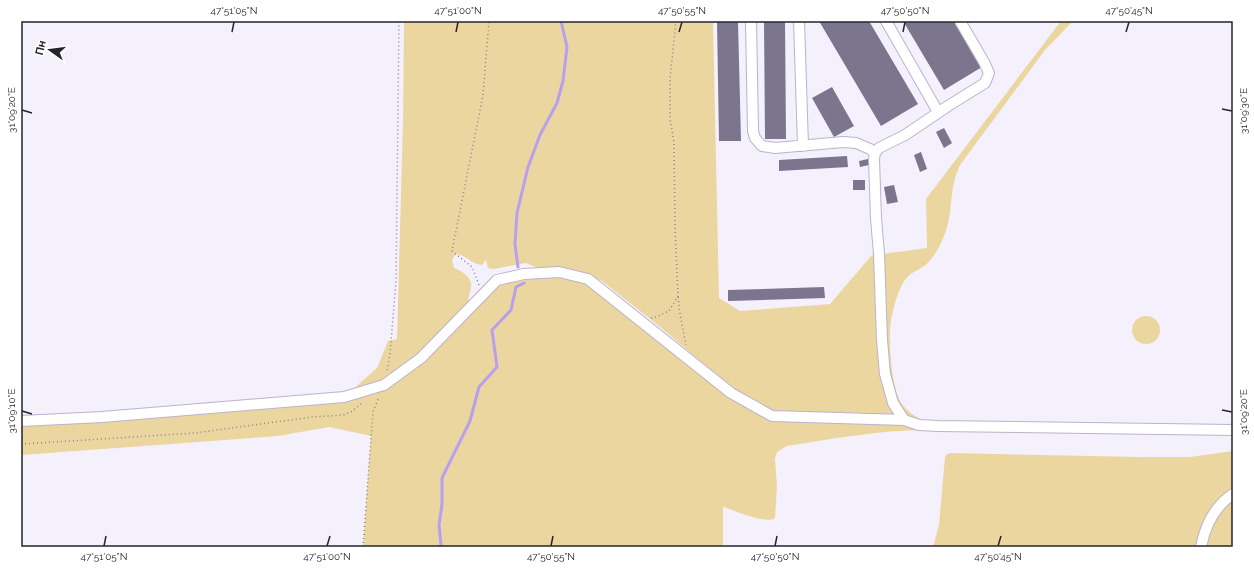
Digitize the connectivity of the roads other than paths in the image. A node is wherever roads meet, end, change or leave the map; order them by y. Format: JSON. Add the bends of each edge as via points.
{"nodes":[{"id":1,"x":751,"y":21,"type":"edge"},
{"id":2,"x":799,"y":21,"type":"edge"},
{"id":3,"x":886,"y":21,"type":"edge"},
{"id":4,"x":960,"y":21,"type":"edge"},
{"id":5,"x":938,"y":112,"type":"junction"},
{"id":6,"x":803,"y":146,"type":"junction"},
{"id":7,"x":875,"y":153,"type":"junction"},
{"id":8,"x":904,"y":420,"type":"junction"},
{"id":9,"x":21,"y":421,"type":"edge"},
{"id":10,"x":1233,"y":430,"type":"edge"},
{"id":11,"x":1233,"y":494,"type":"edge"},
{"id":12,"x":1201,"y":547,"type":"edge"}],
"edges":[{"from":1,"to":6,"type":"street","via":[[753,131],[762,146]]},
{"from":2,"to":6,"type":"street"},
{"from":3,"to":5,"type":"street"},
{"from":4,"to":5,"type":"street","via":[[989,73],[985,83]]},
{"from":5,"to":7,"type":"street","via":[[905,135],[879,148]]},
{"from":6,"to":7,"type":"street","via":[[856,143]]},
{"from":7,"to":8,"type":"street","via":[[885,374],[893,403]]},
{"from":8,"to":9,"type":"street","via":[[772,416],[731,393],[588,279],[559,272],[524,274],[497,280],[421,358],[384,385],[344,397],[102,417]]},
{"from":8,"to":10,"type":"street","via":[[920,425],[938,426]]},
{"from":11,"to":12,"type":"street","via":[[1211,517]]}]}
